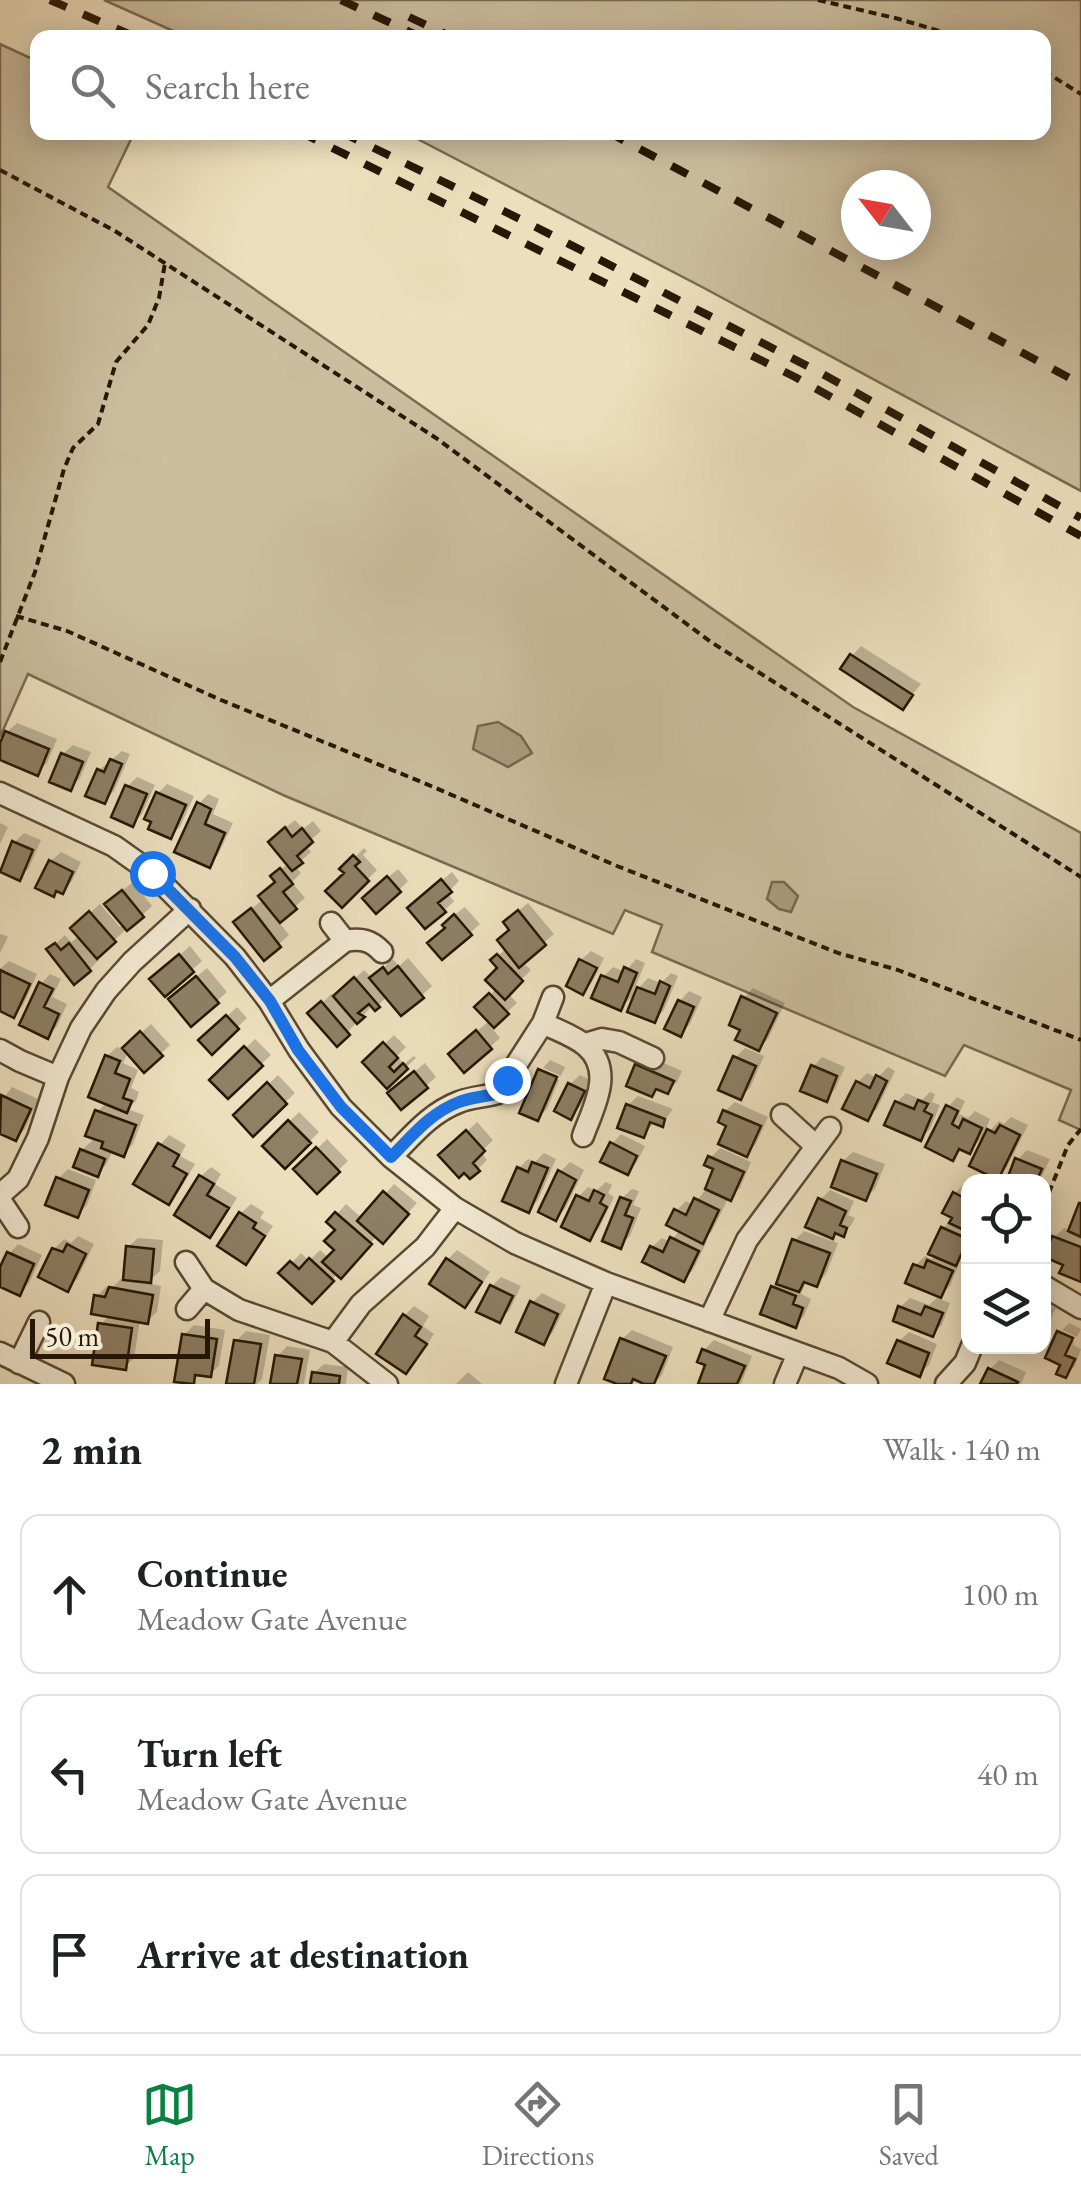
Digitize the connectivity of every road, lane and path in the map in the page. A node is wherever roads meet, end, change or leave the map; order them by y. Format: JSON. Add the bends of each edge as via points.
{"nodes":[{"id":1,"x":818,"y":0,"type":"edge"},
{"id":2,"x":937,"y":30,"type":"edge"},
{"id":3,"x":1051,"y":75,"type":"edge"},
{"id":4,"x":1081,"y":94,"type":"edge"},
{"id":5,"x":0,"y":170,"type":"edge"},
{"id":6,"x":164,"y":263,"type":"junction"},
{"id":7,"x":16,"y":616,"type":"junction"},
{"id":8,"x":3,"y":645,"type":"edge"},
{"id":9,"x":0,"y":662,"type":"edge"},
{"id":10,"x":0,"y":792,"type":"edge"},
{"id":11,"x":1081,"y":878,"type":"edge"},
{"id":12,"x":190,"y":910,"type":"junction"},
{"id":13,"x":331,"y":923,"type":"dead end"},
{"id":14,"x":346,"y":940,"type":"junction"},
{"id":15,"x":382,"y":952,"type":"dead end"},
{"id":16,"x":553,"y":997,"type":"dead end"},
{"id":17,"x":270,"y":1001,"type":"junction"},
{"id":18,"x":543,"y":1023,"type":"junction"},
{"id":19,"x":1081,"y":1040,"type":"edge"},
{"id":20,"x":585,"y":1044,"type":"junction"},
{"id":21,"x":0,"y":1050,"type":"edge"},
{"id":22,"x":653,"y":1058,"type":"dead end"},
{"id":23,"x":58,"y":1077,"type":"junction"},
{"id":24,"x":782,"y":1116,"type":"dead end"},
{"id":25,"x":830,"y":1128,"type":"dead end"},
{"id":26,"x":1081,"y":1130,"type":"edge"},
{"id":27,"x":583,"y":1136,"type":"dead end"},
{"id":28,"x":816,"y":1146,"type":"junction"},
{"id":29,"x":391,"y":1157,"type":"junction"},
{"id":30,"x":1051,"y":1188,"type":"edge"},
{"id":31,"x":0,"y":1198,"type":"edge"},
{"id":32,"x":455,"y":1208,"type":"junction"},
{"id":33,"x":18,"y":1227,"type":"dead end"},
{"id":34,"x":186,"y":1262,"type":"dead end"},
{"id":35,"x":606,"y":1283,"type":"junction"},
{"id":36,"x":204,"y":1289,"type":"junction"},
{"id":37,"x":1051,"y":1290,"type":"edge"},
{"id":38,"x":1081,"y":1308,"type":"edge"},
{"id":39,"x":187,"y":1310,"type":"dead end"},
{"id":40,"x":709,"y":1321,"type":"junction"},
{"id":41,"x":39,"y":1322,"type":"dead end"},
{"id":42,"x":333,"y":1342,"type":"junction"},
{"id":43,"x":798,"y":1354,"type":"junction"},
{"id":44,"x":968,"y":1354,"type":"edge"},
{"id":45,"x":9,"y":1358,"type":"edge"},
{"id":46,"x":64,"y":1384,"type":"edge"},
{"id":47,"x":386,"y":1384,"type":"edge"},
{"id":48,"x":566,"y":1384,"type":"edge"},
{"id":49,"x":785,"y":1384,"type":"edge"},
{"id":50,"x":867,"y":1384,"type":"edge"},
{"id":51,"x":946,"y":1384,"type":"edge"}],
"edges":[{"from":1,"to":2,"type":"path"},
{"from":3,"to":4,"type":"path"},
{"from":5,"to":6,"type":"path"},
{"from":6,"to":7,"type":"path","via":[[148,325],[116,362],[98,424],[68,458]]},
{"from":6,"to":11,"type":"path","via":[[436,438],[711,642]]},
{"from":7,"to":8,"type":"path"},
{"from":7,"to":19,"type":"path","via":[[617,866]]},
{"from":8,"to":9,"type":"path"},
{"from":10,"to":12,"type":"street","via":[[114,846]]},
{"from":12,"to":17,"type":"street"},
{"from":12,"to":23,"type":"street","via":[[106,991]]},
{"from":13,"to":14,"type":"street"},
{"from":14,"to":15,"type":"street","via":[[360,938]]},
{"from":14,"to":17,"type":"street"},
{"from":16,"to":18,"type":"street"},
{"from":17,"to":29,"type":"street","via":[[341,1107]]},
{"from":18,"to":20,"type":"street"},
{"from":18,"to":29,"type":"street","via":[[498,1093],[441,1110]]},
{"from":20,"to":22,"type":"street","via":[[619,1042]]},
{"from":20,"to":27,"type":"street","via":[[602,1085]]},
{"from":21,"to":23,"type":"street"},
{"from":23,"to":31,"type":"street","via":[[38,1138],[18,1179]]},
{"from":24,"to":28,"type":"street"},
{"from":25,"to":28,"type":"street"},
{"from":26,"to":30,"type":"path"},
{"from":28,"to":40,"type":"street","via":[[747,1240]]},
{"from":29,"to":32,"type":"street"},
{"from":31,"to":33,"type":"street"},
{"from":32,"to":35,"type":"street","via":[[515,1244]]},
{"from":32,"to":42,"type":"street"},
{"from":34,"to":36,"type":"street"},
{"from":35,"to":40,"type":"street"},
{"from":35,"to":48,"type":"street"},
{"from":36,"to":39,"type":"street"},
{"from":36,"to":42,"type":"street","via":[[239,1310]]},
{"from":37,"to":38,"type":"street"},
{"from":40,"to":43,"type":"street"},
{"from":41,"to":45,"type":"street"},
{"from":42,"to":47,"type":"street"},
{"from":43,"to":49,"type":"street"},
{"from":43,"to":50,"type":"street"},
{"from":44,"to":51,"type":"street"},
{"from":45,"to":46,"type":"street"}]}
